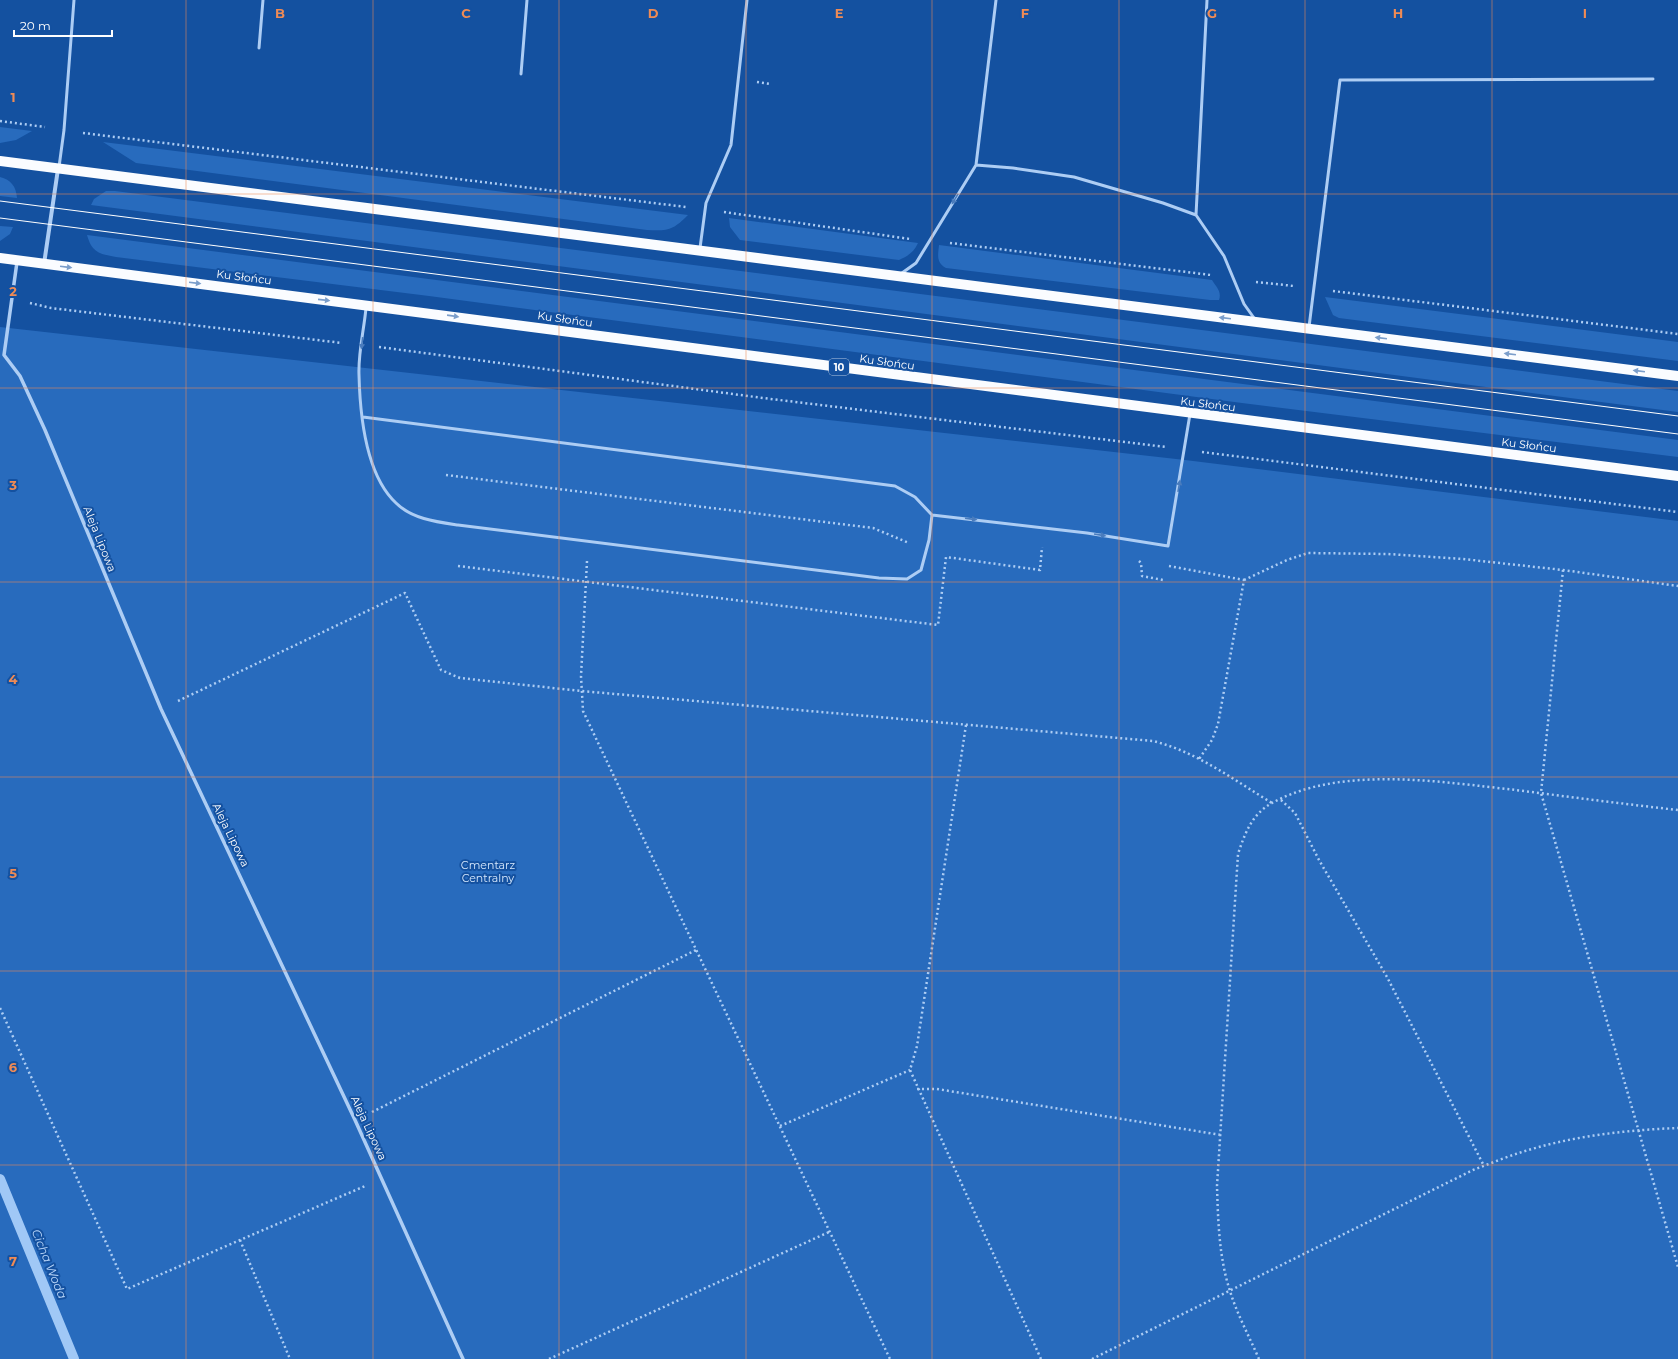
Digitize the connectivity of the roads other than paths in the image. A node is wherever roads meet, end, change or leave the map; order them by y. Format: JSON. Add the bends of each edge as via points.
{"nodes":[{"id":1,"x":74,"y":0,"type":"edge"},
{"id":2,"x":263,"y":0,"type":"edge"},
{"id":3,"x":527,"y":0,"type":"edge"},
{"id":4,"x":747,"y":0,"type":"edge"},
{"id":5,"x":996,"y":0,"type":"edge"},
{"id":6,"x":1207,"y":0,"type":"edge"},
{"id":7,"x":259,"y":48,"type":"dead end"},
{"id":8,"x":521,"y":74,"type":"dead end"},
{"id":9,"x":1653,"y":79,"type":"dead end"},
{"id":10,"x":0,"y":161,"type":"edge"},
{"id":11,"x":976,"y":165,"type":"junction"},
{"id":12,"x":58,"y":169,"type":"junction"},
{"id":13,"x":1196,"y":215,"type":"junction"},
{"id":14,"x":700,"y":250,"type":"junction"},
{"id":15,"x":0,"y":258,"type":"edge"},
{"id":16,"x":17,"y":260,"type":"junction"},
{"id":17,"x":44,"y":264,"type":"junction"},
{"id":18,"x":899,"y":276,"type":"junction"},
{"id":19,"x":366,"y":304,"type":"junction"},
{"id":20,"x":1256,"y":322,"type":"junction"},
{"id":21,"x":1309,"y":329,"type":"junction"},
{"id":22,"x":0,"y":354,"type":"edge"},
{"id":23,"x":4,"y":356,"type":"junction"},
{"id":24,"x":1678,"y":376,"type":"edge"},
{"id":25,"x":1190,"y":414,"type":"junction"},
{"id":26,"x":363,"y":417,"type":"junction"},
{"id":27,"x":1678,"y":476,"type":"edge"},
{"id":28,"x":932,"y":515,"type":"junction"},
{"id":29,"x":463,"y":1359,"type":"edge"}],
"edges":[{"from":1,"to":12,"type":"lane","via":[[64,130]]},
{"from":2,"to":7,"type":"lane"},
{"from":3,"to":8,"type":"lane"},
{"from":4,"to":14,"type":"lane","via":[[731,145],[706,203]]},
{"from":5,"to":11,"type":"lane"},
{"from":6,"to":13,"type":"lane"},
{"from":9,"to":21,"type":"lane","via":[[1340,80]]},
{"from":10,"to":12,"type":"main road"},
{"from":11,"to":13,"type":"lane","via":[[1074,177]]},
{"from":11,"to":18,"type":"lane","one_way":true,"via":[[916,263]]},
{"from":12,"to":14,"type":"main road"},
{"from":12,"to":17,"type":"street"},
{"from":13,"to":20,"type":"lane","via":[[1224,256],[1244,304]]},
{"from":14,"to":18,"type":"main road"},
{"from":15,"to":16,"type":"main road","name":"Ku Słońcu","number":"10"},
{"from":16,"to":17,"type":"main road","name":"Ku Słońcu","number":"10"},
{"from":16,"to":23,"type":"street"},
{"from":17,"to":19,"type":"main road","name":"Ku Słońcu","number":"10","one_way":true},
{"from":20,"to":18,"type":"main road","one_way":true},
{"from":19,"to":25,"type":"main road","name":"Ku Słońcu","number":"10","one_way":true},
{"from":19,"to":26,"type":"lane","one_way":true,"via":[[359,374]]},
{"from":20,"to":21,"type":"main road"},
{"from":24,"to":21,"type":"main road","one_way":true},
{"from":22,"to":23,"type":"street"},
{"from":23,"to":29,"type":"street","name":"Aleja Lipowa","via":[[20,376],[45,430],[161,710],[355,1120]]},
{"from":25,"to":27,"type":"main road","name":"Ku Słońcu","number":"10"},
{"from":28,"to":25,"type":"lane","one_way":true,"via":[[1087,533],[1168,546]]},
{"from":26,"to":28,"type":"lane","via":[[895,486],[914,497]]},
{"from":26,"to":28,"type":"lane","via":[[370,461],[380,483],[396,504],[418,517],[458,525],[879,578],[907,578],[921,570]]}]}
